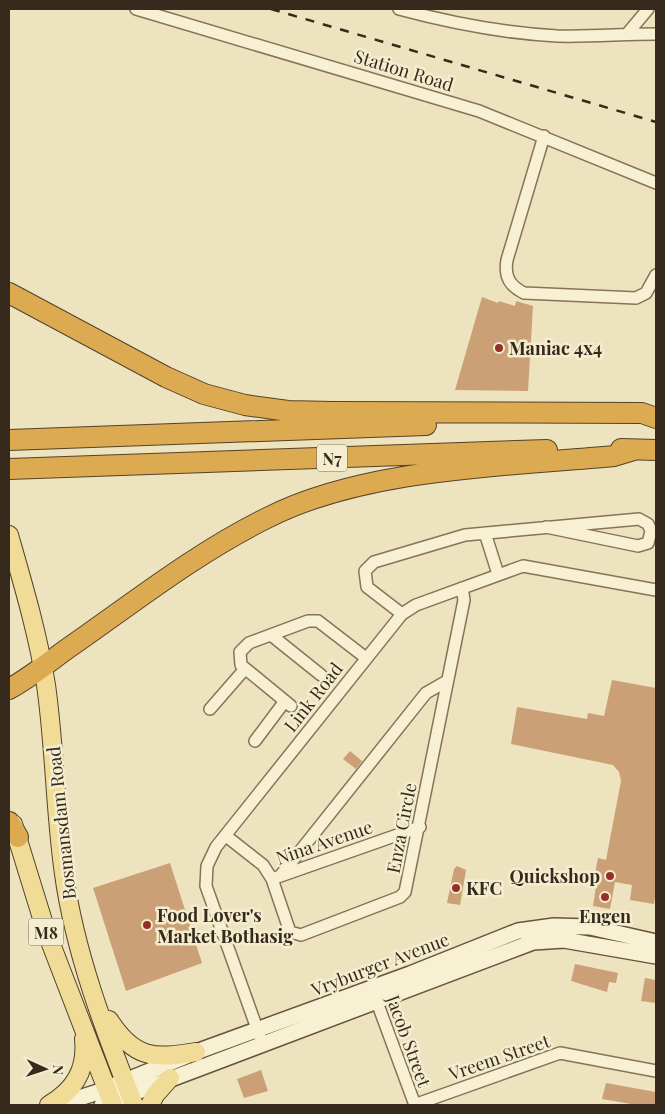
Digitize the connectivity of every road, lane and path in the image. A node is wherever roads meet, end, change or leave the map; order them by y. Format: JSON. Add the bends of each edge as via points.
{"nodes":[{"id":1,"x":136,"y":9,"type":"edge"},
{"id":2,"x":399,"y":9,"type":"edge"},
{"id":3,"x":648,"y":9,"type":"edge"},
{"id":4,"x":627,"y":34,"type":"junction"},
{"id":5,"x":656,"y":34,"type":"edge"},
{"id":6,"x":544,"y":136,"type":"junction"},
{"id":7,"x":656,"y":183,"type":"edge"},
{"id":8,"x":656,"y":275,"type":"edge"},
{"id":9,"x":9,"y":293,"type":"edge"},
{"id":10,"x":656,"y":419,"type":"edge"},
{"id":11,"x":9,"y":440,"type":"edge"},
{"id":12,"x":634,"y":450,"type":"junction"},
{"id":13,"x":656,"y":450,"type":"edge"},
{"id":14,"x":9,"y":469,"type":"edge"},
{"id":15,"x":546,"y":527,"type":"junction"},
{"id":16,"x":485,"y":533,"type":"junction"},
{"id":17,"x":9,"y":535,"type":"edge"},
{"id":18,"x":498,"y":574,"type":"junction"},
{"id":19,"x":462,"y":588,"type":"junction"},
{"id":20,"x":656,"y":590,"type":"edge"},
{"id":21,"x":402,"y":614,"type":"junction"},
{"id":22,"x":271,"y":635,"type":"junction"},
{"id":23,"x":366,"y":658,"type":"junction"},
{"id":24,"x":43,"y":668,"type":"junction"},
{"id":25,"x":244,"y":670,"type":"junction"},
{"id":26,"x":321,"y":675,"type":"dead end"},
{"id":27,"x":447,"y":681,"type":"junction"},
{"id":28,"x":9,"y":688,"type":"edge"},
{"id":29,"x":210,"y":709,"type":"dead end"},
{"id":30,"x":255,"y":741,"type":"dead end"},
{"id":31,"x":9,"y":815,"type":"edge"},
{"id":32,"x":420,"y":827,"type":"junction"},
{"id":33,"x":13,"y":830,"type":"edge"},
{"id":34,"x":226,"y":836,"type":"junction"},
{"id":35,"x":276,"y":877,"type":"junction"},
{"id":36,"x":656,"y":942,"type":"edge"},
{"id":37,"x":656,"y":956,"type":"edge"},
{"id":38,"x":92,"y":992,"type":"junction"},
{"id":39,"x":374,"y":994,"type":"junction"},
{"id":40,"x":82,"y":1024,"type":"junction"},
{"id":41,"x":260,"y":1037,"type":"junction"},
{"id":42,"x":196,"y":1052,"type":"junction"},
{"id":43,"x":656,"y":1071,"type":"edge"},
{"id":44,"x":170,"y":1078,"type":"junction"},
{"id":45,"x":129,"y":1093,"type":"edge"},
{"id":46,"x":108,"y":1100,"type":"edge"},
{"id":47,"x":49,"y":1105,"type":"edge"},
{"id":48,"x":57,"y":1105,"type":"edge"},
{"id":49,"x":150,"y":1105,"type":"edge"},
{"id":50,"x":414,"y":1105,"type":"edge"}],
"edges":[{"from":1,"to":6,"type":"street","name":"Station Road","via":[[428,95]]},
{"from":2,"to":4,"type":"street","via":[[444,21],[512,32],[558,36]]},
{"from":3,"to":4,"type":"street"},
{"from":4,"to":5,"type":"street"},
{"from":6,"to":7,"type":"street","name":"Station Road"},
{"from":6,"to":8,"type":"street","via":[[507,260],[510,283],[524,293],[636,298],[646,294]]},
{"from":9,"to":10,"type":"highway","via":[[166,377],[204,394],[245,405],[288,411],[332,412],[642,412]]},
{"from":10,"to":11,"type":"highway","number":"N7"},
{"from":12,"to":13,"type":"highway","number":"N7"},
{"from":12,"to":14,"type":"highway","number":"N7"},
{"from":12,"to":24,"type":"highway","via":[[614,456],[395,479],[310,499],[268,517],[221,544]]},
{"from":15,"to":15,"type":"street","via":[[639,519],[648,524],[651,531],[648,543],[638,546]]},
{"from":15,"to":16,"type":"street"},
{"from":16,"to":18,"type":"street"},
{"from":16,"to":21,"type":"street","via":[[466,535],[368,566],[367,588]]},
{"from":17,"to":24,"type":"main road","name":"Bosmansdam Road","number":"M8"},
{"from":18,"to":19,"type":"street","name":"Link Road"},
{"from":18,"to":20,"type":"street","name":"Link Road","via":[[528,567]]},
{"from":19,"to":21,"type":"street","name":"Link Road","via":[[416,605]]},
{"from":19,"to":27,"type":"street","name":"Enza Circle","via":[[464,600]]},
{"from":21,"to":23,"type":"street","name":"Link Road"},
{"from":22,"to":23,"type":"street","via":[[308,621],[318,621]]},
{"from":22,"to":25,"type":"street","via":[[242,648],[240,661]]},
{"from":22,"to":26,"type":"street"},
{"from":23,"to":34,"type":"street","name":"Link Road"},
{"from":24,"to":28,"type":"highway"},
{"from":24,"to":38,"type":"main road","name":"Bosmansdam Road","number":"M8","via":[[64,875]]},
{"from":25,"to":29,"type":"street"},
{"from":25,"to":30,"type":"street","via":[[288,704]]},
{"from":27,"to":32,"type":"street","name":"Enza Circle"},
{"from":27,"to":35,"type":"street","via":[[426,694]]},
{"from":31,"to":33,"type":"main road","name":"Bosmansdam Road","number":"M8"},
{"from":32,"to":35,"type":"street","name":"Nina Avenue"},
{"from":32,"to":35,"type":"street","name":"Enza Circle","via":[[403,895],[301,935],[290,932]]},
{"from":33,"to":40,"type":"main road","name":"Bosmansdam Road","number":"M8","via":[[46,931]]},
{"from":34,"to":35,"type":"street","name":"Nina Avenue"},
{"from":34,"to":41,"type":"street","name":"Link Road","via":[[209,860],[206,886]]},
{"from":36,"to":39,"type":"street","name":"Vryburger Avenue","via":[[590,927],[539,927],[487,942]]},
{"from":37,"to":39,"type":"street","name":"Vryburger Avenue","via":[[564,940],[541,941]]},
{"from":38,"to":42,"type":"main road","via":[[116,1032],[134,1049],[161,1056]]},
{"from":38,"to":45,"type":"main road","name":"Bosmansdam Road","number":"M8"},
{"from":39,"to":41,"type":"street","name":"Vryburger Avenue"},
{"from":39,"to":50,"type":"street","name":"Jacob Street"},
{"from":40,"to":46,"type":"main road","name":"Bosmansdam Road","number":"M8"},
{"from":40,"to":47,"type":"main road","via":[[85,1049],[80,1074],[68,1093]]},
{"from":41,"to":42,"type":"street","name":"Vryburger Avenue"},
{"from":41,"to":44,"type":"street","name":"Vryburger Avenue"},
{"from":42,"to":45,"type":"street","name":"Vryburger Avenue"},
{"from":43,"to":50,"type":"street","name":"Vreem Street","via":[[560,1053]]},
{"from":44,"to":45,"type":"street","name":"Vryburger Avenue"},
{"from":44,"to":49,"type":"main road"},
{"from":45,"to":46,"type":"street"},
{"from":46,"to":48,"type":"street"}]}
